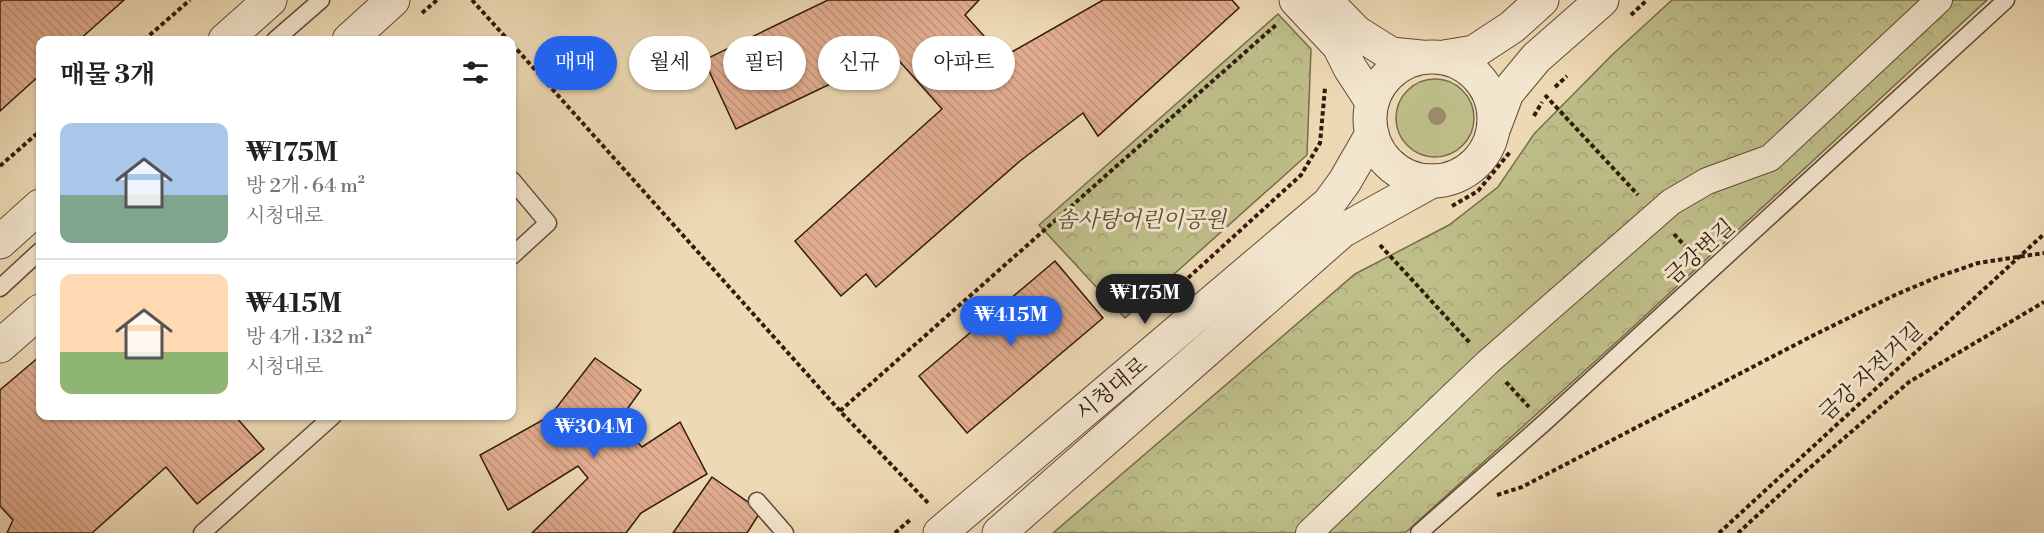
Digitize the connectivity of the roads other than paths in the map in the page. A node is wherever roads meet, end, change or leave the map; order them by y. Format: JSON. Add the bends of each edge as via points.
{"nodes":[{"id":1,"x":270,"y":0,"type":"edge"},
{"id":2,"x":321,"y":0,"type":"edge"},
{"id":3,"x":393,"y":0,"type":"edge"},
{"id":4,"x":1326,"y":0,"type":"edge"},
{"id":5,"x":1542,"y":0,"type":"edge"},
{"id":6,"x":1602,"y":0,"type":"edge"},
{"id":7,"x":1939,"y":0,"type":"edge"},
{"id":8,"x":2006,"y":0,"type":"edge"},
{"id":9,"x":1288,"y":11,"type":"edge"},
{"id":10,"x":230,"y":36,"type":"edge"},
{"id":11,"x":280,"y":36,"type":"edge"},
{"id":12,"x":353,"y":36,"type":"edge"},
{"id":13,"x":1433,"y":57,"type":"junction"},
{"id":14,"x":1372,"y":102,"type":"junction"},
{"id":15,"x":1495,"y":124,"type":"junction"},
{"id":16,"x":1372,"y":134,"type":"junction"},
{"id":17,"x":1432,"y":181,"type":"junction"},
{"id":18,"x":516,"y":185,"type":"edge"},
{"id":19,"x":36,"y":210,"type":"edge"},
{"id":20,"x":0,"y":242,"type":"edge"},
{"id":21,"x":516,"y":252,"type":"edge"},
{"id":22,"x":36,"y":255,"type":"edge"},
{"id":23,"x":0,"y":288,"type":"edge"},
{"id":24,"x":36,"y":314,"type":"edge"},
{"id":25,"x":0,"y":346,"type":"edge"},
{"id":26,"x":329,"y":420,"type":"edge"},
{"id":27,"x":758,"y":501,"type":"dead end"},
{"id":28,"x":930,"y":516,"type":"edge"},
{"id":29,"x":202,"y":533,"type":"edge"},
{"id":30,"x":785,"y":533,"type":"edge"},
{"id":31,"x":999,"y":533,"type":"edge"},
{"id":32,"x":1309,"y":533,"type":"edge"},
{"id":33,"x":1419,"y":533,"type":"edge"}],
"edges":[{"from":1,"to":10,"type":"street"},
{"from":2,"to":11,"type":"lane"},
{"from":3,"to":12,"type":"street"},
{"from":4,"to":13,"type":"street","via":[[1356,32],[1391,54]]},
{"from":5,"to":13,"type":"street","via":[[1512,27],[1474,52]]},
{"from":6,"to":15,"type":"street","via":[[1536,58],[1507,93]]},
{"from":7,"to":32,"type":"street","via":[[1770,158],[1707,181],[1671,202],[1488,362]]},
{"from":8,"to":33,"type":"lane","name":"금강변길"},
{"from":9,"to":14,"type":"street","via":[[1339,46]]},
{"from":13,"to":14,"type":"street","via":[[1400,66],[1383,81]]},
{"from":13,"to":15,"type":"street","via":[[1466,66],[1483,81],[1492,102]]},
{"from":14,"to":16,"type":"street"},
{"from":15,"to":17,"type":"street","via":[[1488,146],[1474,165],[1455,177]]},
{"from":16,"to":17,"type":"street","via":[[1380,153],[1394,168],[1412,178]]},
{"from":16,"to":28,"type":"street","name":"시청대로","via":[[1329,203]]},
{"from":17,"to":31,"type":"street","name":"시청대로","via":[[1342,231]]},
{"from":18,"to":21,"type":"lane","via":[[548,223]]},
{"from":19,"to":20,"type":"street"},
{"from":22,"to":23,"type":"lane"},
{"from":24,"to":25,"type":"street"},
{"from":26,"to":29,"type":"lane"},
{"from":27,"to":30,"type":"lane"}]}
